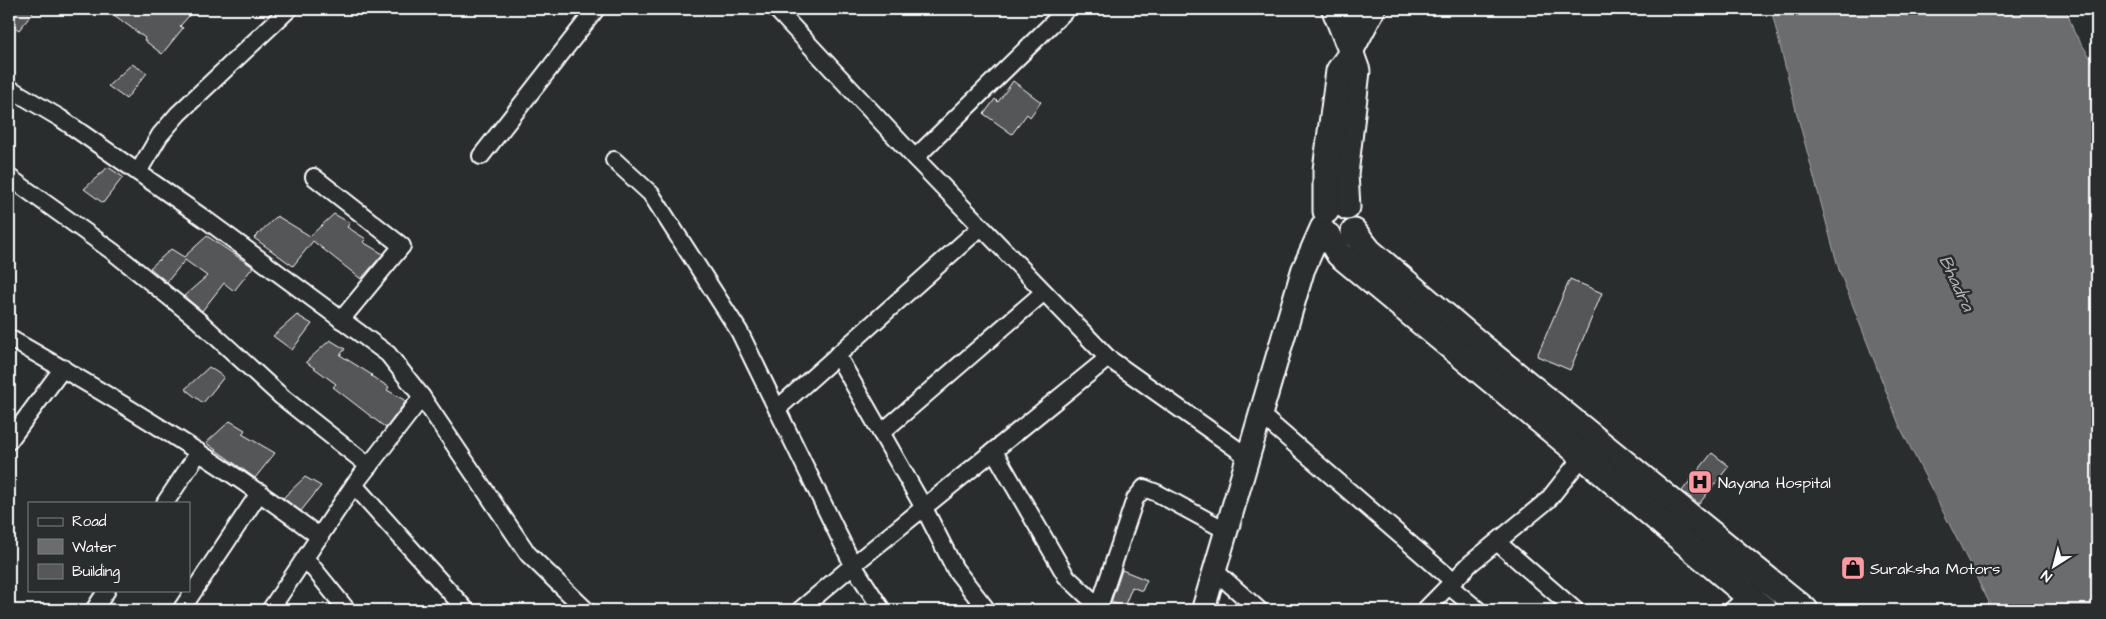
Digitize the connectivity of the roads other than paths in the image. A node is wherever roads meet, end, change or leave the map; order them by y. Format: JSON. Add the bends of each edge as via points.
{"nodes":[{"id":1,"x":289,"y":9,"type":"edge"},
{"id":2,"x":596,"y":9,"type":"edge"},
{"id":3,"x":776,"y":9,"type":"edge"},
{"id":4,"x":1067,"y":9,"type":"edge"},
{"id":5,"x":1333,"y":9,"type":"edge"},
{"id":6,"x":1356,"y":9,"type":"edge"},
{"id":7,"x":1374,"y":9,"type":"edge"},
{"id":8,"x":1351,"y":54,"type":"junction"},
{"id":9,"x":9,"y":88,"type":"edge"},
{"id":10,"x":481,"y":156,"type":"dead end"},
{"id":11,"x":915,"y":158,"type":"junction"},
{"id":12,"x":614,"y":160,"type":"dead end"},
{"id":13,"x":138,"y":172,"type":"junction"},
{"id":14,"x":9,"y":177,"type":"edge"},
{"id":15,"x":314,"y":177,"type":"dead end"},
{"id":16,"x":1331,"y":220,"type":"junction"},
{"id":17,"x":981,"y":227,"type":"junction"},
{"id":18,"x":1044,"y":292,"type":"junction"},
{"id":19,"x":341,"y":320,"type":"junction"},
{"id":20,"x":9,"y":338,"type":"edge"},
{"id":21,"x":837,"y":355,"type":"junction"},
{"id":22,"x":1108,"y":358,"type":"junction"},
{"id":23,"x":63,"y":368,"type":"junction"},
{"id":24,"x":422,"y":397,"type":"junction"},
{"id":25,"x":777,"y":409,"type":"junction"},
{"id":26,"x":1261,"y":415,"type":"junction"},
{"id":27,"x":882,"y":433,"type":"junction"},
{"id":28,"x":9,"y":441,"type":"edge"},
{"id":29,"x":994,"y":451,"type":"junction"},
{"id":30,"x":199,"y":452,"type":"junction"},
{"id":31,"x":1583,"y":456,"type":"junction"},
{"id":32,"x":1248,"y":457,"type":"junction"},
{"id":33,"x":369,"y":466,"type":"junction"},
{"id":34,"x":354,"y":486,"type":"junction"},
{"id":35,"x":260,"y":492,"type":"junction"},
{"id":36,"x":167,"y":502,"type":"edge"},
{"id":37,"x":924,"y":508,"type":"junction"},
{"id":38,"x":1227,"y":531,"type":"junction"},
{"id":39,"x":320,"y":537,"type":"junction"},
{"id":40,"x":1497,"y":542,"type":"junction"},
{"id":41,"x":305,"y":558,"type":"junction"},
{"id":42,"x":853,"y":565,"type":"junction"},
{"id":43,"x":1215,"y":571,"type":"junction"},
{"id":44,"x":1766,"y":578,"type":"junction"},
{"id":45,"x":1451,"y":584,"type":"junction"},
{"id":46,"x":106,"y":592,"type":"edge"},
{"id":47,"x":1749,"y":606,"type":"edge"},
{"id":48,"x":1098,"y":609,"type":"edge"},
{"id":49,"x":94,"y":610,"type":"edge"},
{"id":50,"x":181,"y":610,"type":"edge"},
{"id":51,"x":270,"y":610,"type":"edge"},
{"id":52,"x":347,"y":610,"type":"edge"},
{"id":53,"x":466,"y":610,"type":"edge"},
{"id":54,"x":586,"y":610,"type":"edge"},
{"id":55,"x":800,"y":610,"type":"edge"},
{"id":56,"x":882,"y":610,"type":"edge"},
{"id":57,"x":987,"y":610,"type":"edge"},
{"id":58,"x":1203,"y":610,"type":"edge"},
{"id":59,"x":1259,"y":610,"type":"edge"},
{"id":60,"x":1425,"y":610,"type":"edge"},
{"id":61,"x":1478,"y":610,"type":"edge"},
{"id":62,"x":1575,"y":610,"type":"edge"},
{"id":63,"x":1805,"y":610,"type":"edge"}],
"edges":[{"from":1,"to":13,"type":"street","via":[[178,114],[160,135]]},
{"from":2,"to":10,"type":"street"},
{"from":3,"to":11,"type":"street"},
{"from":4,"to":11,"type":"street"},
{"from":5,"to":8,"type":"street"},
{"from":6,"to":8,"type":"main road"},
{"from":7,"to":8,"type":"street"},
{"from":8,"to":16,"type":"main road","via":[[1357,71],[1346,174]]},
{"from":9,"to":13,"type":"street","via":[[60,118]]},
{"from":11,"to":17,"type":"street"},
{"from":12,"to":25,"type":"street","via":[[651,194],[739,331]]},
{"from":13,"to":19,"type":"street"},
{"from":14,"to":33,"type":"street","via":[[112,251],[199,321],[282,397]]},
{"from":15,"to":19,"type":"street","via":[[402,246]]},
{"from":16,"to":26,"type":"street","via":[[1303,270]]},
{"from":16,"to":31,"type":"main road","via":[[1339,254]]},
{"from":16,"to":44,"type":"main road","via":[[1339,240],[1354,232],[1369,251],[1488,352]]},
{"from":17,"to":18,"type":"street"},
{"from":17,"to":21,"type":"street"},
{"from":18,"to":22,"type":"street"},
{"from":18,"to":27,"type":"street"},
{"from":19,"to":24,"type":"street","via":[[388,354]]},
{"from":20,"to":23,"type":"street"},
{"from":21,"to":25,"type":"street"},
{"from":21,"to":27,"type":"street"},
{"from":22,"to":29,"type":"street"},
{"from":22,"to":32,"type":"street"},
{"from":23,"to":28,"type":"street"},
{"from":23,"to":30,"type":"street"},
{"from":24,"to":33,"type":"street"},
{"from":24,"to":54,"type":"street","via":[[528,554]]},
{"from":25,"to":42,"type":"street"},
{"from":26,"to":32,"type":"street"},
{"from":26,"to":45,"type":"street"},
{"from":27,"to":37,"type":"street"},
{"from":29,"to":37,"type":"street"},
{"from":29,"to":48,"type":"street","via":[[1066,576]]},
{"from":30,"to":35,"type":"street"},
{"from":30,"to":36,"type":"street"},
{"from":31,"to":40,"type":"street","via":[[1548,500]]},
{"from":31,"to":47,"type":"main road"},
{"from":32,"to":38,"type":"street"},
{"from":33,"to":34,"type":"street"},
{"from":34,"to":39,"type":"street"},
{"from":34,"to":53,"type":"street"},
{"from":35,"to":39,"type":"street"},
{"from":35,"to":50,"type":"street"},
{"from":37,"to":42,"type":"street"},
{"from":37,"to":57,"type":"street","via":[[956,569]]},
{"from":38,"to":43,"type":"street"},
{"from":38,"to":48,"type":"street","via":[[1144,488],[1136,498]]},
{"from":39,"to":41,"type":"street"},
{"from":40,"to":45,"type":"street"},
{"from":40,"to":62,"type":"street"},
{"from":41,"to":51,"type":"street"},
{"from":41,"to":52,"type":"street"},
{"from":42,"to":55,"type":"street"},
{"from":42,"to":56,"type":"street"},
{"from":43,"to":58,"type":"street"},
{"from":43,"to":59,"type":"street"},
{"from":44,"to":47,"type":"street"},
{"from":44,"to":63,"type":"main road"},
{"from":45,"to":60,"type":"street"},
{"from":45,"to":61,"type":"street"},
{"from":46,"to":49,"type":"street"}]}
